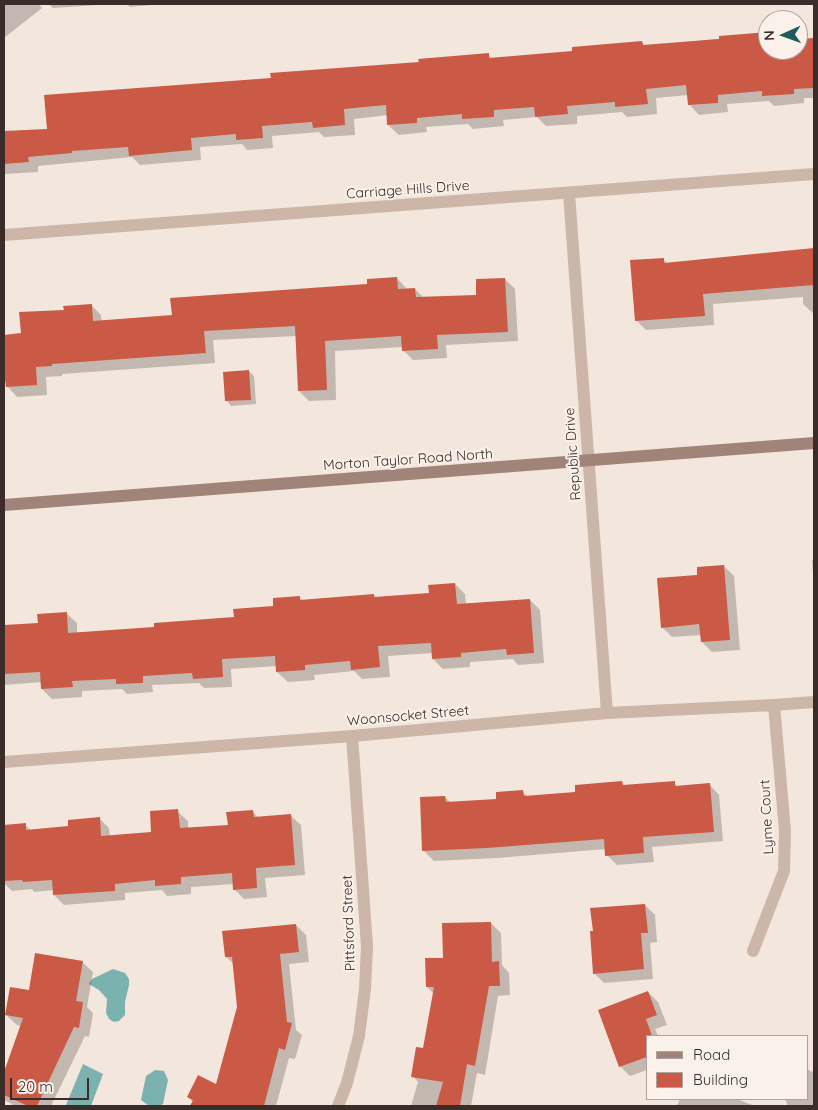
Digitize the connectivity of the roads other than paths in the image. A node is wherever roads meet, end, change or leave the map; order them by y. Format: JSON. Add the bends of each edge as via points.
{"nodes":[{"id":1,"x":814,"y":174,"type":"edge"},
{"id":2,"x":569,"y":193,"type":"junction"},
{"id":3,"x":4,"y":235,"type":"edge"},
{"id":4,"x":814,"y":443,"type":"edge"},
{"id":5,"x":588,"y":461,"type":"junction"},
{"id":6,"x":4,"y":505,"type":"edge"},
{"id":7,"x":814,"y":702,"type":"edge"},
{"id":8,"x":774,"y":705,"type":"junction"},
{"id":9,"x":608,"y":713,"type":"junction"},
{"id":10,"x":352,"y":736,"type":"junction"},
{"id":11,"x":4,"y":762,"type":"edge"},
{"id":12,"x":753,"y":952,"type":"dead end"},
{"id":13,"x":338,"y":1106,"type":"edge"}],
"edges":[{"from":1,"to":2,"type":"street","name":"Carriage Hills Drive"},
{"from":2,"to":3,"type":"street","name":"Carriage Hills Drive"},
{"from":2,"to":5,"type":"street","name":"Republic Drive"},
{"from":4,"to":5,"type":"street","name":"Morton Taylor Road North"},
{"from":5,"to":6,"type":"street","name":"Morton Taylor Road North"},
{"from":5,"to":9,"type":"street","name":"Republic Drive"},
{"from":7,"to":8,"type":"street","name":"Woonsocket Street"},
{"from":8,"to":9,"type":"street","name":"Woonsocket Street"},
{"from":8,"to":12,"type":"street","name":"Lyme Court","via":[[785,831],[784,871]]},
{"from":9,"to":10,"type":"street","name":"Woonsocket Street"},
{"from":10,"to":11,"type":"street","name":"Woonsocket Street"},
{"from":10,"to":13,"type":"street","name":"Pittsford Street","via":[[367,946],[359,1036]]}]}
